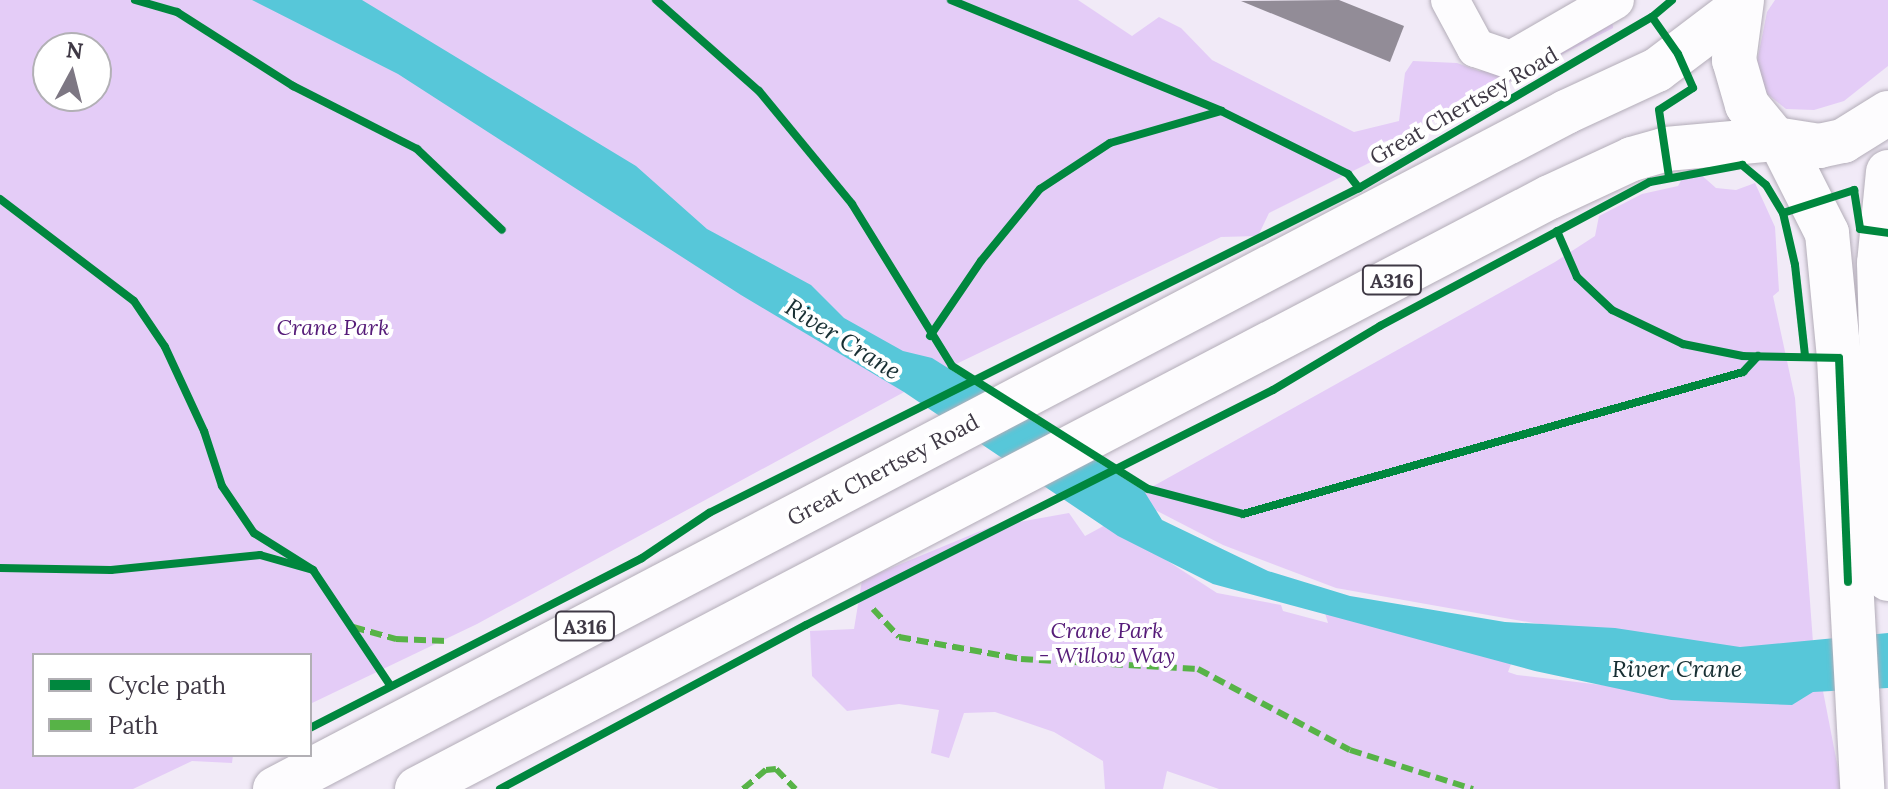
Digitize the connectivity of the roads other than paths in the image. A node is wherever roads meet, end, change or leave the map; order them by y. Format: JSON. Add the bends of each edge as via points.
{"nodes":[{"id":1,"x":1450,"y":0,"type":"edge"},
{"id":2,"x":1615,"y":0,"type":"edge"},
{"id":3,"x":1741,"y":4,"type":"edge"},
{"id":4,"x":1888,"y":113,"type":"edge"},
{"id":5,"x":1778,"y":142,"type":"junction"},
{"id":6,"x":1888,"y":172,"type":"edge"},
{"id":7,"x":1884,"y":411,"type":"edge"},
{"id":8,"x":1868,"y":581,"type":"edge"},
{"id":9,"x":275,"y":789,"type":"edge"},
{"id":10,"x":417,"y":789,"type":"edge"},
{"id":11,"x":1862,"y":789,"type":"edge"}],
"edges":[{"from":1,"to":2,"type":"street","via":[[1476,48],[1511,60]]},
{"from":3,"to":5,"type":"main road","number":"A316","via":[[1734,60],[1747,105]]},
{"from":3,"to":9,"type":"main road","name":"Great Chertsey Road","number":"A316","via":[[1657,70],[1566,112]]},
{"from":4,"to":5,"type":"main road","number":"A316","via":[[1843,141]]},
{"from":5,"to":8,"type":"main road","via":[[1827,233]]},
{"from":5,"to":10,"type":"main road","number":"A316","via":[[1692,144],[1632,159]]},
{"from":6,"to":7,"type":"main road","via":[[1879,263]]},
{"from":7,"to":8,"type":"main road"},
{"from":8,"to":11,"type":"main road"}]}
